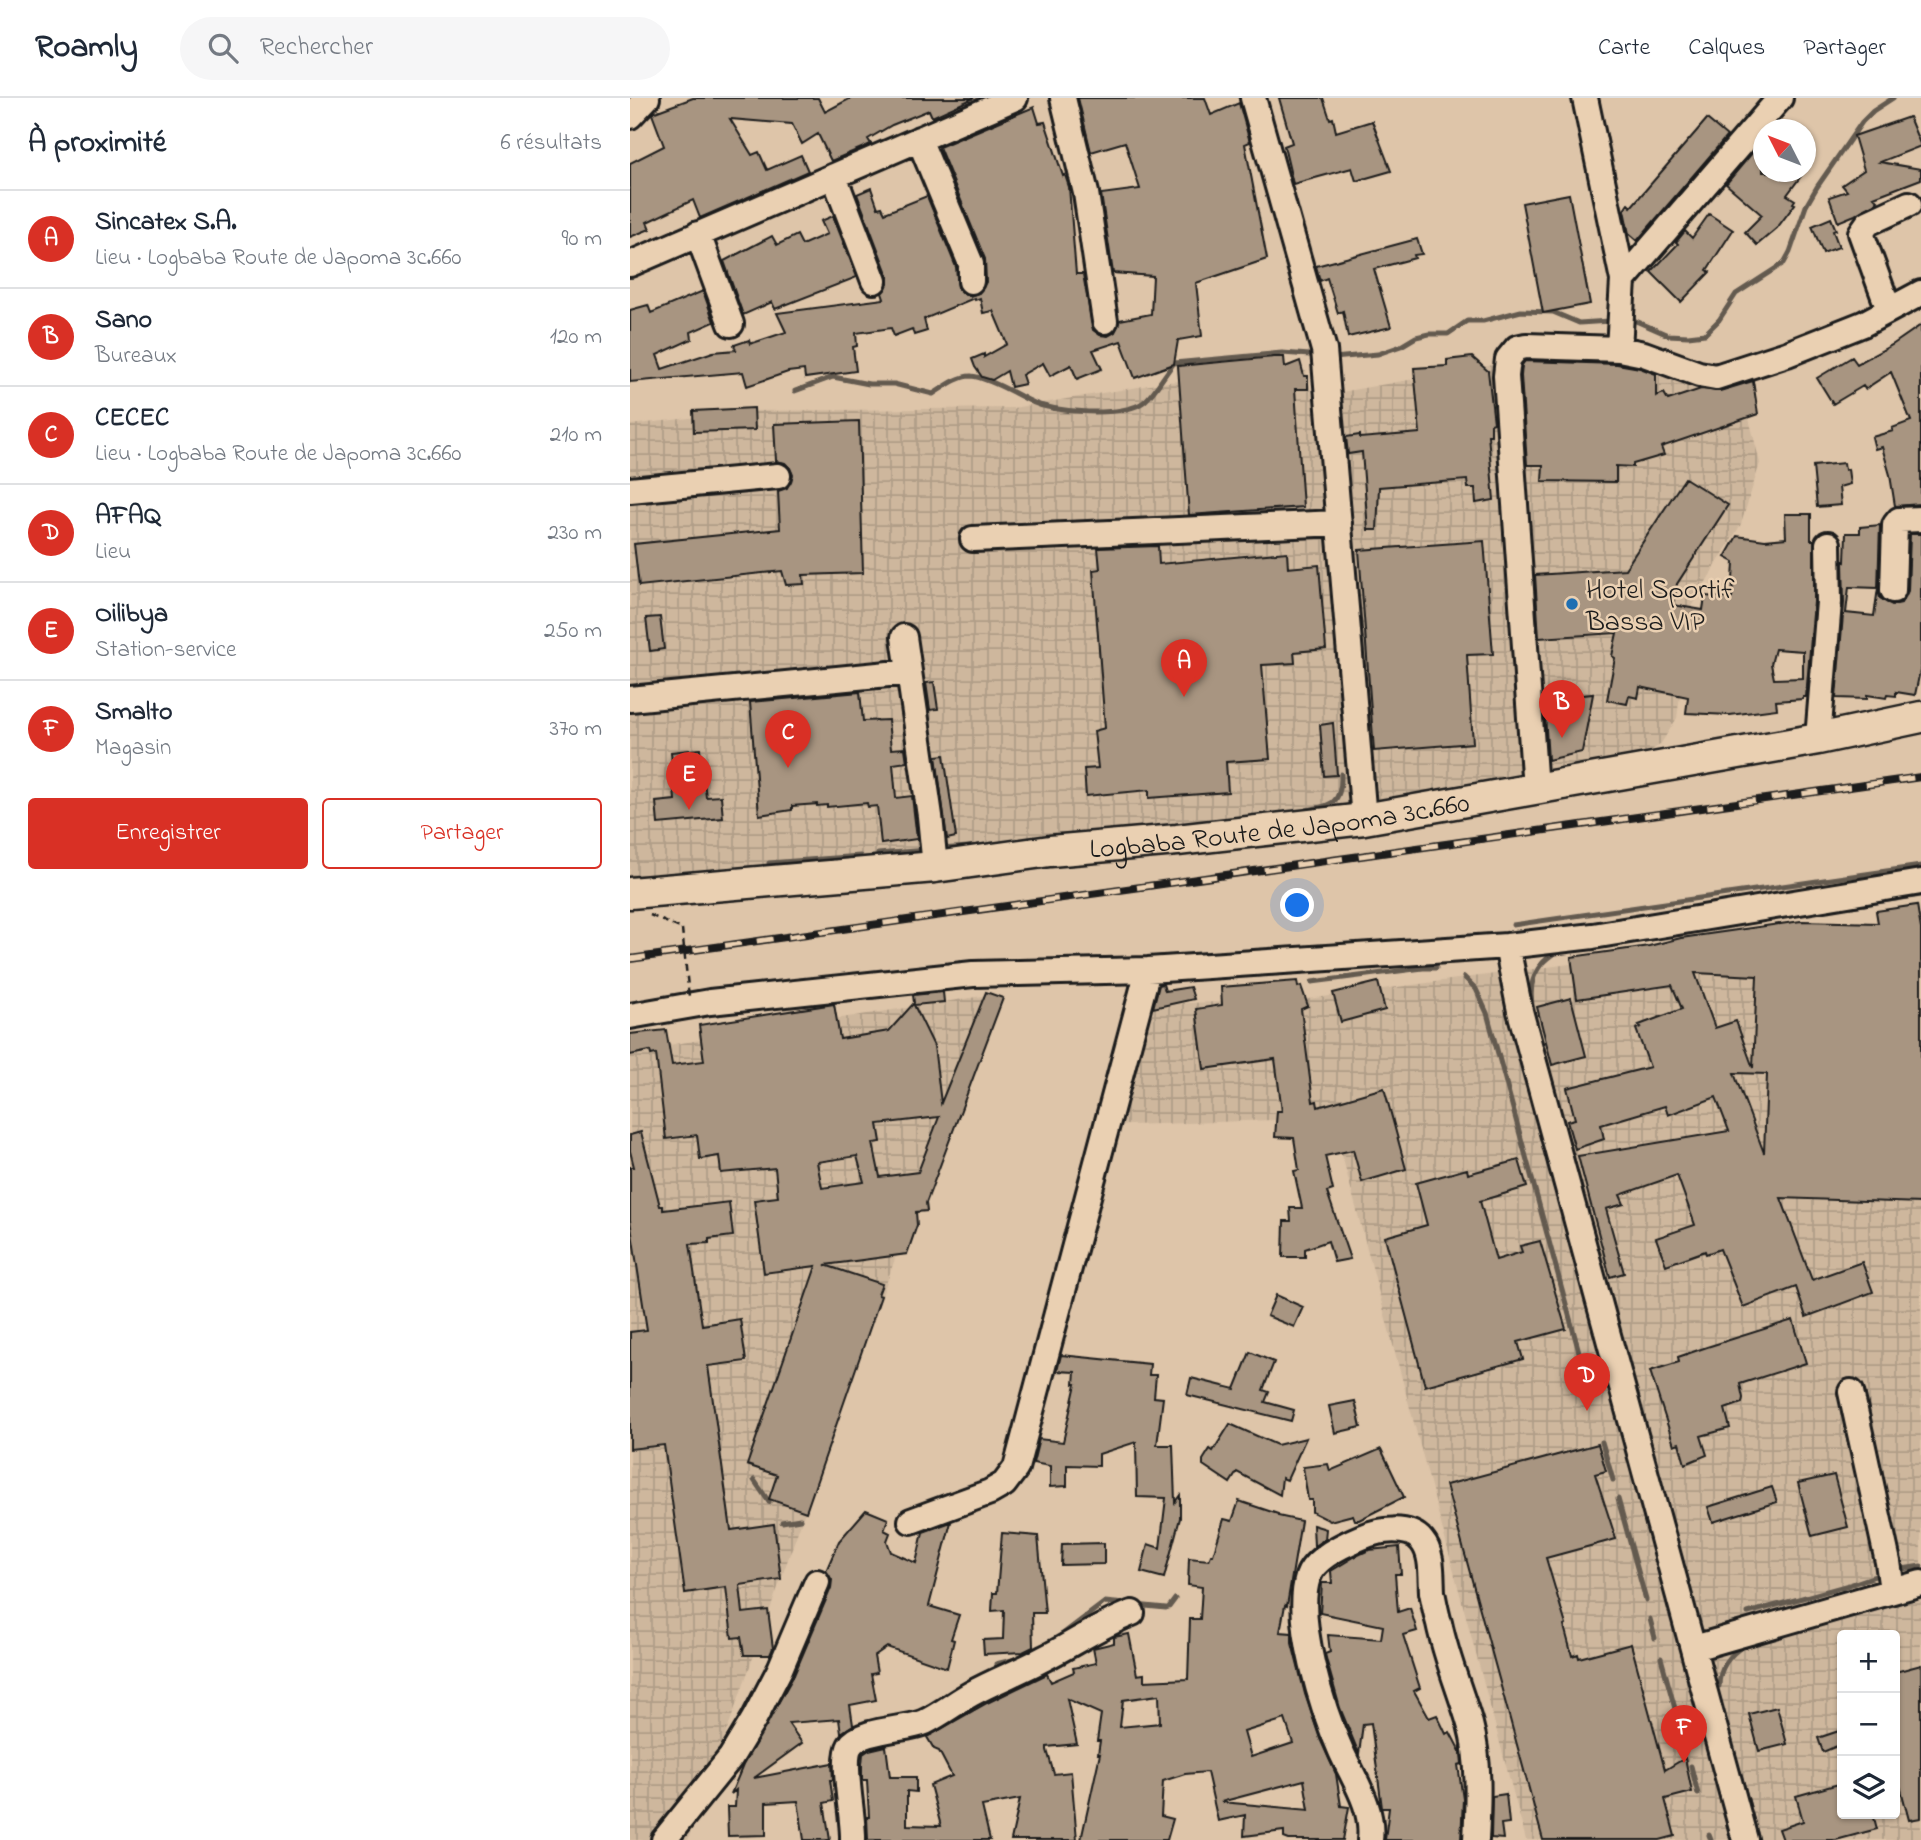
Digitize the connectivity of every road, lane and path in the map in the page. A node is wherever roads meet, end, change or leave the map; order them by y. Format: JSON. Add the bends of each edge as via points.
{"nodes":[{"id":1,"x":647,"y":98,"type":"edge"},
{"id":2,"x":1015,"y":98,"type":"edge"},
{"id":3,"x":1063,"y":98,"type":"edge"},
{"id":4,"x":1253,"y":98,"type":"edge"},
{"id":5,"x":1585,"y":98,"type":"edge"},
{"id":6,"x":1780,"y":98,"type":"edge"},
{"id":7,"x":630,"y":116,"type":"edge"},
{"id":8,"x":919,"y":139,"type":"junction"},
{"id":9,"x":834,"y":176,"type":"junction"},
{"id":10,"x":1909,"y":204,"type":"dead end"},
{"id":11,"x":698,"y":234,"type":"junction"},
{"id":12,"x":630,"y":264,"type":"edge"},
{"id":13,"x":1623,"y":280,"type":"junction"},
{"id":14,"x":874,"y":281,"type":"dead end"},
{"id":15,"x":971,"y":281,"type":"dead end"},
{"id":16,"x":1921,"y":293,"type":"edge"},
{"id":17,"x":1889,"y":310,"type":"junction"},
{"id":18,"x":1105,"y":321,"type":"dead end"},
{"id":19,"x":731,"y":324,"type":"dead end"},
{"id":20,"x":1619,"y":349,"type":"junction"},
{"id":21,"x":779,"y":476,"type":"dead end"},
{"id":22,"x":630,"y":490,"type":"edge"},
{"id":23,"x":1921,"y":519,"type":"edge"},
{"id":24,"x":1339,"y":523,"type":"junction"},
{"id":25,"x":973,"y":539,"type":"dead end"},
{"id":26,"x":1828,"y":544,"type":"dead end"},
{"id":27,"x":1894,"y":590,"type":"dead end"},
{"id":28,"x":904,"y":637,"type":"dead end"},
{"id":29,"x":909,"y":672,"type":"junction"},
{"id":30,"x":630,"y":699,"type":"edge"},
{"id":31,"x":1921,"y":717,"type":"edge"},
{"id":32,"x":1818,"y":739,"type":"junction"},
{"id":33,"x":1535,"y":789,"type":"junction"},
{"id":34,"x":1364,"y":819,"type":"junction"},
{"id":35,"x":935,"y":867,"type":"junction"},
{"id":36,"x":1921,"y":882,"type":"edge"},
{"id":37,"x":635,"y":902,"type":"edge"},
{"id":38,"x":1507,"y":946,"type":"junction"},
{"id":39,"x":1148,"y":970,"type":"junction"},
{"id":40,"x":689,"y":997,"type":"dead end"},
{"id":41,"x":630,"y":1016,"type":"edge"},
{"id":42,"x":1851,"y":1392,"type":"dead end"},
{"id":43,"x":911,"y":1521,"type":"dead end"},
{"id":44,"x":1890,"y":1576,"type":"junction"},
{"id":45,"x":817,"y":1582,"type":"dead end"},
{"id":46,"x":1921,"y":1583,"type":"edge"},
{"id":47,"x":1132,"y":1613,"type":"dead end"},
{"id":48,"x":1694,"y":1648,"type":"junction"},
{"id":49,"x":664,"y":1840,"type":"edge"},
{"id":50,"x":853,"y":1840,"type":"edge"},
{"id":51,"x":1370,"y":1840,"type":"edge"},
{"id":52,"x":1476,"y":1840,"type":"edge"},
{"id":53,"x":1745,"y":1840,"type":"edge"}],
"edges":[{"from":1,"to":7,"type":"street"},
{"from":2,"to":8,"type":"street"},
{"from":3,"to":18,"type":"street","via":[[1086,193]]},
{"from":4,"to":24,"type":"street","via":[[1324,351]]},
{"from":5,"to":13,"type":"street"},
{"from":6,"to":13,"type":"street"},
{"from":8,"to":9,"type":"street"},
{"from":8,"to":15,"type":"street","via":[[971,264]]},
{"from":9,"to":11,"type":"street"},
{"from":9,"to":14,"type":"street"},
{"from":10,"to":17,"type":"street","via":[[1868,223],[1861,233]]},
{"from":11,"to":12,"type":"street"},
{"from":11,"to":19,"type":"street"},
{"from":13,"to":20,"type":"street"},
{"from":16,"to":17,"type":"street"},
{"from":17,"to":20,"type":"street","via":[[1787,354],[1716,377]]},
{"from":20,"to":33,"type":"street","via":[[1526,346],[1517,348],[1508,359]]},
{"from":21,"to":22,"type":"street"},
{"from":23,"to":27,"type":"street","via":[[1899,520],[1895,525]]},
{"from":24,"to":25,"type":"street"},
{"from":24,"to":34,"type":"street"},
{"from":26,"to":32,"type":"street","via":[[1829,602]]},
{"from":28,"to":29,"type":"street"},
{"from":29,"to":30,"type":"street"},
{"from":29,"to":35,"type":"street"},
{"from":31,"to":32,"type":"main road","name":"Logbaba Route de Japoma 3c.660"},
{"from":32,"to":33,"type":"main road","name":"Logbaba Route de Japoma 3c.660"},
{"from":33,"to":34,"type":"main road","name":"Logbaba Route de Japoma 3c.660"},
{"from":34,"to":35,"type":"main road","name":"Logbaba Route de Japoma 3c.660","via":[[1050,850]]},
{"from":35,"to":37,"type":"main road","name":"Logbaba Route de Japoma 3c.660"},
{"from":36,"to":38,"type":"street"},
{"from":37,"to":40,"type":"path","bridge":true,"via":[[682,929]]},
{"from":38,"to":39,"type":"street"},
{"from":38,"to":48,"type":"street","via":[[1527,1038]]},
{"from":39,"to":41,"type":"street","via":[[973,974],[710,1002]]},
{"from":39,"to":43,"type":"street","via":[[1016,1468],[1004,1484],[990,1492]]},
{"from":42,"to":44,"type":"street"},
{"from":44,"to":46,"type":"street"},
{"from":44,"to":48,"type":"street"},
{"from":45,"to":49,"type":"street","via":[[780,1669],[731,1757]]},
{"from":47,"to":50,"type":"street","via":[[973,1692],[926,1721],[854,1741],[846,1756]]},
{"from":48,"to":53,"type":"street"},
{"from":51,"to":52,"type":"street","via":[[1371,1815],[1321,1699],[1306,1625],[1305,1593],[1309,1574],[1347,1543],[1374,1532],[1409,1532],[1422,1540],[1430,1557],[1440,1632],[1471,1727],[1476,1757]]}]}
